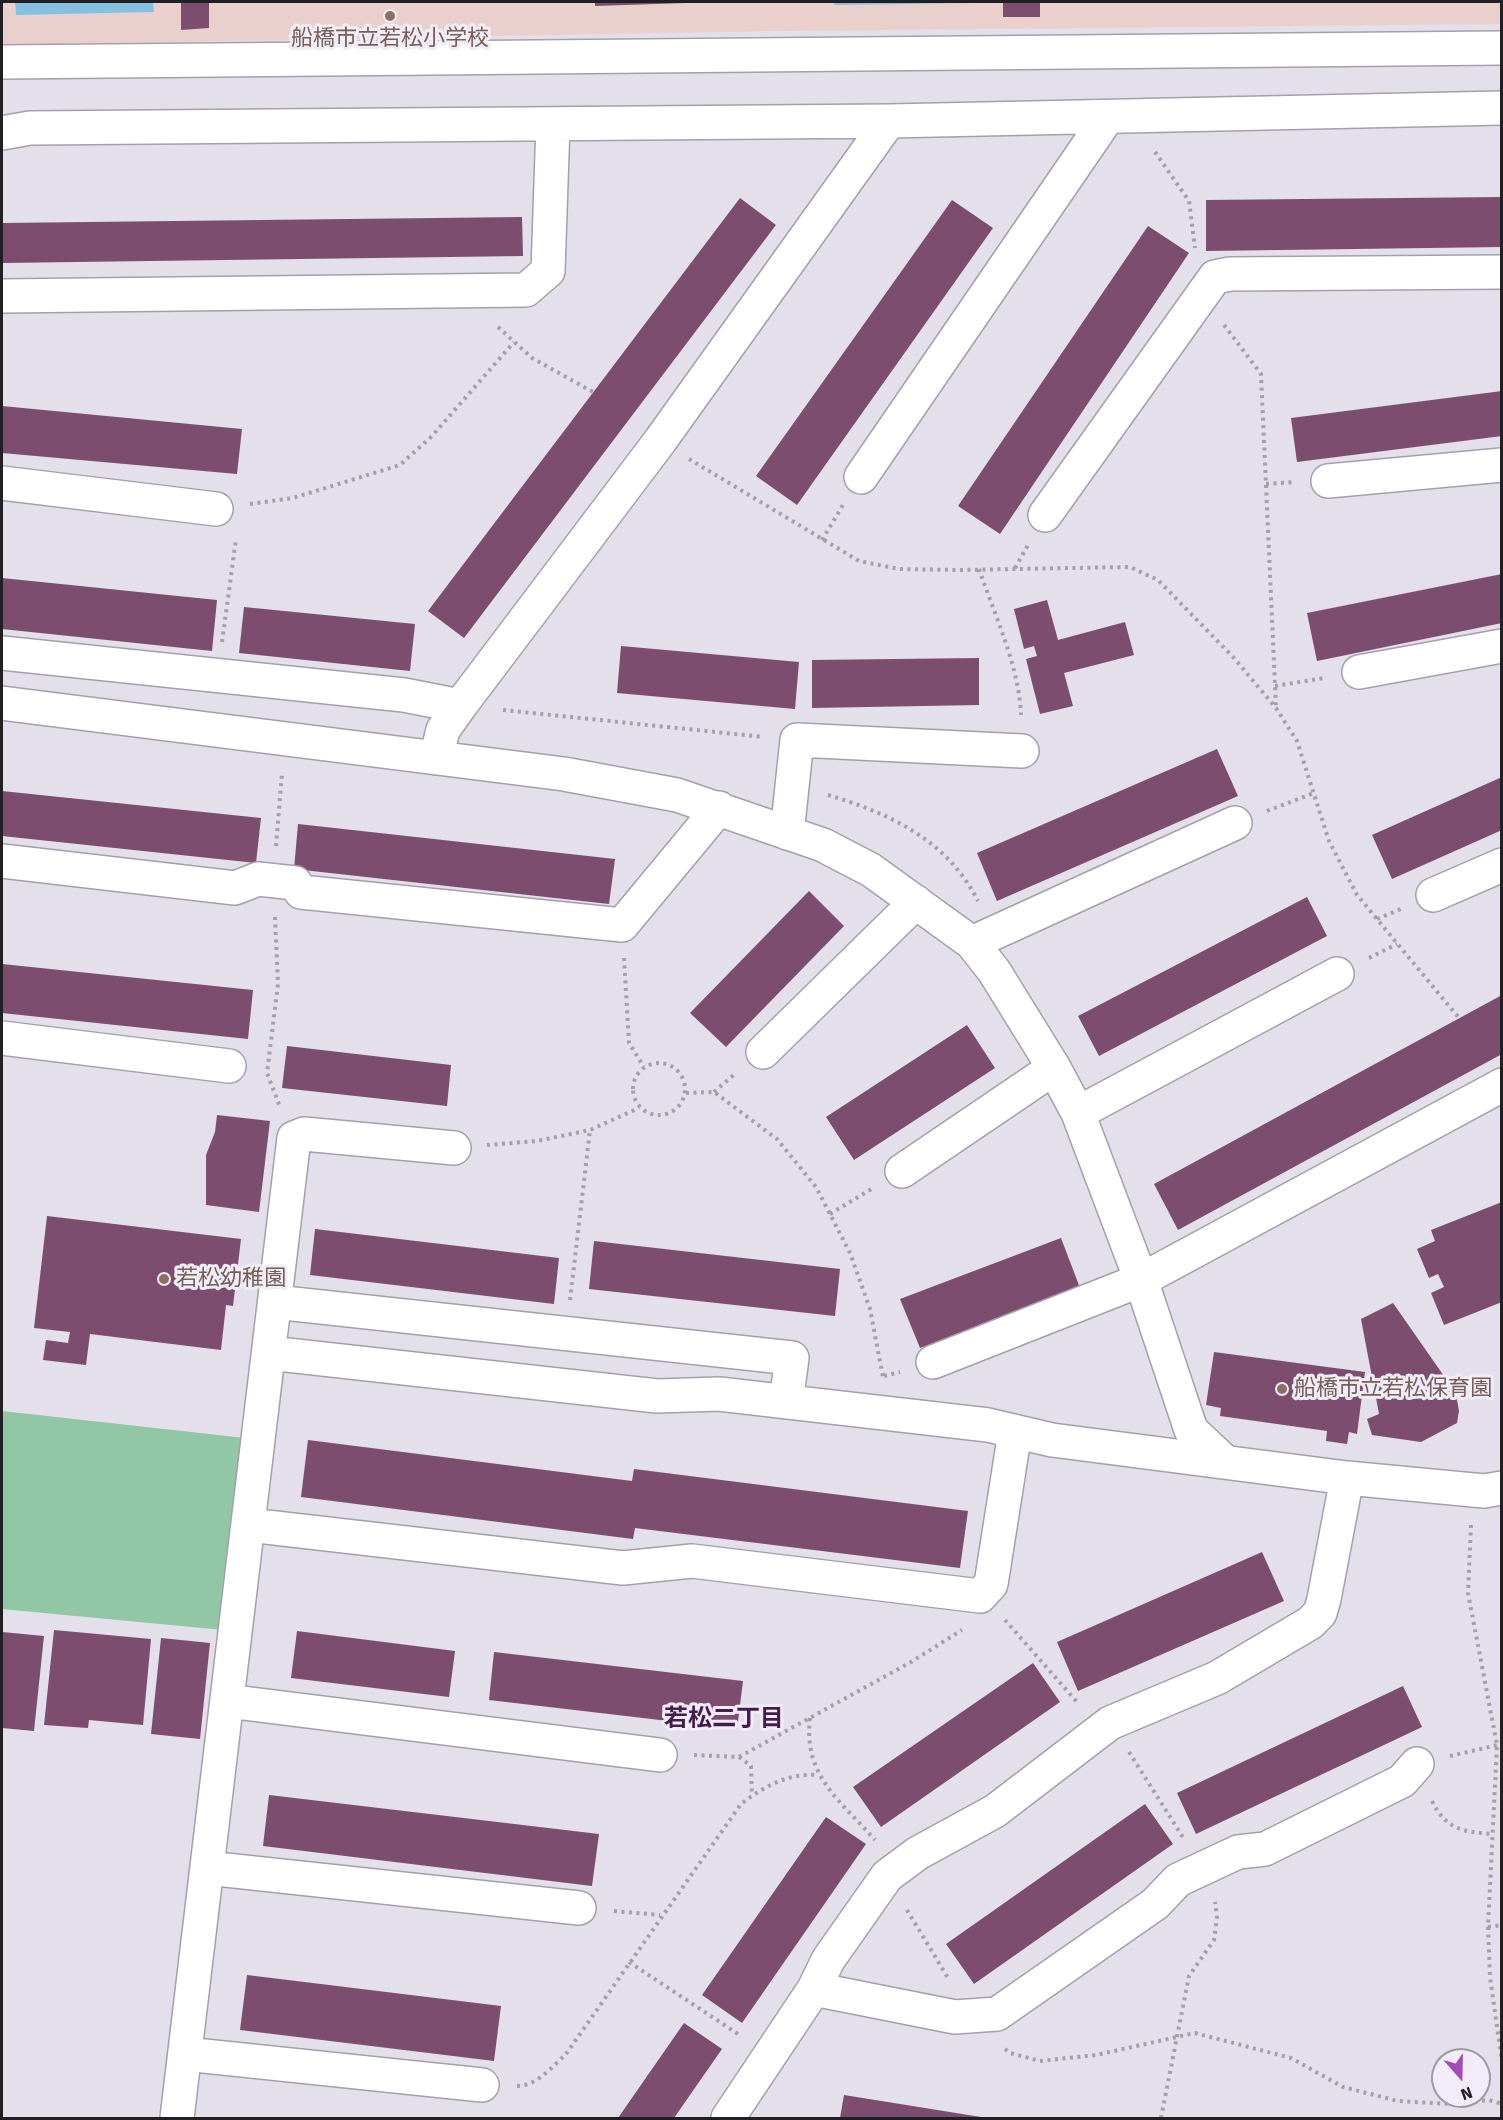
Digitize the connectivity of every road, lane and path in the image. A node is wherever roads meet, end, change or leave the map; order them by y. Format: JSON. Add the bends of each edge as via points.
{"nodes":[{"id":1,"x":1502,"y":48,"type":"edge"},
{"id":2,"x":2,"y":62,"type":"edge"},
{"id":3,"x":1502,"y":108,"type":"edge"},
{"id":4,"x":1117,"y":117,"type":"junction"},
{"id":5,"x":889,"y":121,"type":"junction"},
{"id":6,"x":553,"y":124,"type":"junction"},
{"id":7,"x":2,"y":133,"type":"edge"},
{"id":8,"x":1502,"y":272,"type":"edge"},
{"id":9,"x":483,"y":291,"type":"junction"},
{"id":10,"x":1202,"y":295,"type":"junction"},
{"id":11,"x":2,"y":296,"type":"edge"},
{"id":12,"x":514,"y":342,"type":"junction"},
{"id":13,"x":593,"y":392,"type":"dead end"},
{"id":14,"x":660,"y":441,"type":"junction"},
{"id":15,"x":1502,"y":465,"type":"edge"},
{"id":16,"x":861,"y":477,"type":"dead end"},
{"id":17,"x":1328,"y":481,"type":"dead end"},
{"id":18,"x":2,"y":483,"type":"edge"},
{"id":19,"x":228,"y":508,"type":"junction"},
{"id":20,"x":1045,"y":515,"type":"dead end"},
{"id":21,"x":979,"y":569,"type":"junction"},
{"id":22,"x":1502,"y":646,"type":"edge"},
{"id":23,"x":16,"y":654,"type":"edge"},
{"id":24,"x":1359,"y":672,"type":"joint"},
{"id":25,"x":218,"y":675,"type":"junction"},
{"id":26,"x":1275,"y":686,"type":"junction"},
{"id":27,"x":13,"y":704,"type":"edge"},
{"id":28,"x":460,"y":706,"type":"junction"},
{"id":29,"x":1276,"y":708,"type":"junction"},
{"id":30,"x":285,"y":738,"type":"junction"},
{"id":31,"x":797,"y":740,"type":"junction"},
{"id":32,"x":1022,"y":751,"type":"joint"},
{"id":33,"x":436,"y":758,"type":"junction"},
{"id":34,"x":1314,"y":793,"type":"junction"},
{"id":35,"x":719,"y":808,"type":"junction"},
{"id":36,"x":1235,"y":823,"type":"joint"},
{"id":37,"x":787,"y":832,"type":"junction"},
{"id":38,"x":2,"y":861,"type":"edge"},
{"id":39,"x":1502,"y":865,"type":"edge"},
{"id":40,"x":274,"y":881,"type":"junction"},
{"id":41,"x":1433,"y":895,"type":"dead end"},
{"id":42,"x":916,"y":902,"type":"junction"},
{"id":43,"x":622,"y":925,"type":"junction"},
{"id":44,"x":972,"y":943,"type":"junction"},
{"id":45,"x":1337,"y":974,"type":"dead end"},
{"id":46,"x":1459,"y":1018,"type":"dead end"},
{"id":47,"x":2,"y":1038,"type":"edge"},
{"id":48,"x":763,"y":1052,"type":"dead end"},
{"id":49,"x":229,"y":1066,"type":"dead end"},
{"id":50,"x":644,"y":1067,"type":"junction"},
{"id":51,"x":1054,"y":1068,"type":"junction"},
{"id":52,"x":1502,"y":1085,"type":"edge"},
{"id":53,"x":686,"y":1093,"type":"junction"},
{"id":54,"x":639,"y":1108,"type":"junction"},
{"id":55,"x":1078,"y":1113,"type":"junction"},
{"id":56,"x":590,"y":1130,"type":"junction"},
{"id":57,"x":294,"y":1138,"type":"junction"},
{"id":58,"x":454,"y":1148,"type":"joint"},
{"id":59,"x":902,"y":1171,"type":"joint"},
{"id":60,"x":830,"y":1214,"type":"junction"},
{"id":61,"x":1141,"y":1280,"type":"junction"},
{"id":62,"x":275,"y":1302,"type":"junction"},
{"id":63,"x":567,"y":1334,"type":"junction"},
{"id":64,"x":269,"y":1353,"type":"junction"},
{"id":65,"x":933,"y":1362,"type":"joint"},
{"id":66,"x":871,"y":1375,"type":"dead end"},
{"id":67,"x":883,"y":1376,"type":"junction"},
{"id":68,"x":885,"y":1385,"type":"dead end"},
{"id":69,"x":786,"y":1402,"type":"junction"},
{"id":70,"x":1015,"y":1432,"type":"junction"},
{"id":71,"x":1224,"y":1461,"type":"junction"},
{"id":72,"x":1347,"y":1478,"type":"junction"},
{"id":73,"x":1502,"y":1488,"type":"edge"},
{"id":74,"x":1471,"y":1517,"type":"dead end"},
{"id":75,"x":249,"y":1525,"type":"junction"},
{"id":76,"x":990,"y":1597,"type":"junction"},
{"id":77,"x":227,"y":1701,"type":"junction"},
{"id":78,"x":810,"y":1718,"type":"junction"},
{"id":79,"x":1110,"y":1723,"type":"junction"},
{"id":80,"x":1499,"y":1744,"type":"edge"},
{"id":81,"x":660,"y":1755,"type":"joint"},
{"id":82,"x":739,"y":1756,"type":"junction"},
{"id":83,"x":1418,"y":1764,"type":"junction"},
{"id":84,"x":817,"y":1774,"type":"junction"},
{"id":85,"x":752,"y":1795,"type":"junction"},
{"id":86,"x":1493,"y":1834,"type":"junction"},
{"id":87,"x":207,"y":1868,"type":"junction"},
{"id":88,"x":1202,"y":1869,"type":"junction"},
{"id":89,"x":893,"y":1872,"type":"junction"},
{"id":90,"x":579,"y":1908,"type":"joint"},
{"id":91,"x":661,"y":1915,"type":"junction"},
{"id":92,"x":1502,"y":1925,"type":"edge"},
{"id":93,"x":1488,"y":1927,"type":"junction"},
{"id":94,"x":629,"y":1962,"type":"junction"},
{"id":95,"x":814,"y":1989,"type":"junction"},
{"id":96,"x":971,"y":2016,"type":"junction"},
{"id":97,"x":1175,"y":2038,"type":"junction"},
{"id":98,"x":185,"y":2054,"type":"junction"},
{"id":99,"x":771,"y":2055,"type":"junction"},
{"id":100,"x":1502,"y":2062,"type":"edge"},
{"id":101,"x":482,"y":2085,"type":"joint"},
{"id":102,"x":1502,"y":2104,"type":"edge"},
{"id":103,"x":177,"y":2118,"type":"edge"},
{"id":104,"x":728,"y":2118,"type":"edge"},
{"id":105,"x":1161,"y":2118,"type":"edge"}],
"edges":[{"from":1,"to":2,"type":"street"},
{"from":3,"to":4,"type":"street"},
{"from":4,"to":5,"type":"street"},
{"from":4,"to":10,"type":"path","via":[[1170,172],[1188,201]]},
{"from":4,"to":16,"type":"street"},
{"from":5,"to":6,"type":"street"},
{"from":5,"to":14,"type":"street"},
{"from":6,"to":7,"type":"street","via":[[30,128]]},
{"from":6,"to":9,"type":"street","via":[[548,271],[526,290]]},
{"from":8,"to":10,"type":"street","via":[[1230,274],[1215,277]]},
{"from":9,"to":11,"type":"street"},
{"from":9,"to":12,"type":"path","via":[[495,324]]},
{"from":10,"to":20,"type":"street"},
{"from":10,"to":26,"type":"path","via":[[1262,374]]},
{"from":12,"to":13,"type":"path","via":[[532,358]]},
{"from":12,"to":19,"type":"path","via":[[432,436],[400,465],[293,498]]},
{"from":14,"to":21,"type":"path","via":[[859,561],[899,569]]},
{"from":14,"to":28,"type":"street"},
{"from":15,"to":17,"type":"street"},
{"from":18,"to":19,"type":"street"},
{"from":19,"to":25,"type":"path"},
{"from":21,"to":29,"type":"path","via":[[1130,567],[1158,580],[1234,658]]},
{"from":21,"to":32,"type":"path","via":[[1009,656],[1020,702]]},
{"from":22,"to":24,"type":"street"},
{"from":23,"to":25,"type":"street"},
{"from":23,"to":27,"type":"street"},
{"from":24,"to":26,"type":"path"},
{"from":25,"to":28,"type":"street","via":[[404,695]]},
{"from":26,"to":29,"type":"path"},
{"from":27,"to":30,"type":"street"},
{"from":28,"to":31,"type":"path"},
{"from":28,"to":33,"type":"street","via":[[444,730]]},
{"from":29,"to":34,"type":"path","via":[[1297,741]]},
{"from":30,"to":33,"type":"street"},
{"from":30,"to":40,"type":"path"},
{"from":31,"to":32,"type":"street"},
{"from":31,"to":37,"type":"street"},
{"from":33,"to":35,"type":"street","via":[[576,776],[677,795]]},
{"from":34,"to":36,"type":"path"},
{"from":34,"to":46,"type":"path","via":[[1329,841],[1357,895]]},
{"from":35,"to":37,"type":"street"},
{"from":35,"to":43,"type":"street"},
{"from":36,"to":44,"type":"street"},
{"from":37,"to":42,"type":"street","via":[[871,870]]},
{"from":38,"to":40,"type":"street","via":[[235,888],[258,879]]},
{"from":39,"to":41,"type":"street"},
{"from":40,"to":43,"type":"street","via":[[295,883],[301,892]]},
{"from":40,"to":57,"type":"path","via":[[278,984],[267,1073]]},
{"from":42,"to":44,"type":"street"},
{"from":42,"to":48,"type":"street"},
{"from":43,"to":50,"type":"path","via":[[629,1042]]},
{"from":44,"to":51,"type":"street","via":[[994,971]]},
{"from":45,"to":55,"type":"street"},
{"from":47,"to":49,"type":"street"},
{"from":50,"to":53,"type":"path","via":[[659,1062],[674,1067],[684,1078]]},
{"from":50,"to":54,"type":"path","via":[[634,1078],[633,1094]]},
{"from":51,"to":55,"type":"street"},
{"from":51,"to":59,"type":"street"},
{"from":52,"to":61,"type":"street"},
{"from":53,"to":54,"type":"path","via":[[680,1107],[652,1115]]},
{"from":53,"to":60,"type":"path","via":[[714,1092],[777,1138],[816,1187]]},
{"from":54,"to":56,"type":"path"},
{"from":55,"to":61,"type":"street"},
{"from":56,"to":58,"type":"path","via":[[537,1141]]},
{"from":56,"to":63,"type":"path"},
{"from":57,"to":58,"type":"street","via":[[304,1134]]},
{"from":57,"to":62,"type":"street"},
{"from":59,"to":60,"type":"path"},
{"from":60,"to":67,"type":"path","via":[[850,1253],[870,1309]]},
{"from":61,"to":65,"type":"street"},
{"from":61,"to":71,"type":"street","via":[[1191,1430]]},
{"from":62,"to":63,"type":"street"},
{"from":62,"to":64,"type":"street"},
{"from":63,"to":69,"type":"street","via":[[792,1358]]},
{"from":64,"to":69,"type":"street","via":[[657,1396],[719,1394]]},
{"from":64,"to":75,"type":"street"},
{"from":65,"to":67,"type":"path"},
{"from":66,"to":67,"type":"path"},
{"from":67,"to":68,"type":"path"},
{"from":69,"to":70,"type":"street","via":[[988,1425]]},
{"from":70,"to":71,"type":"street"},
{"from":70,"to":76,"type":"street"},
{"from":71,"to":72,"type":"street"},
{"from":72,"to":73,"type":"street","via":[[1484,1491]]},
{"from":72,"to":79,"type":"street","via":[[1320,1613],[1217,1678]]},
{"from":74,"to":80,"type":"path","via":[[1468,1593]]},
{"from":75,"to":76,"type":"street","via":[[623,1568],[692,1561]]},
{"from":75,"to":77,"type":"street"},
{"from":76,"to":78,"type":"path","via":[[978,1620]]},
{"from":76,"to":79,"type":"path","via":[[1072,1699]]},
{"from":77,"to":81,"type":"street"},
{"from":77,"to":87,"type":"street"},
{"from":78,"to":82,"type":"path"},
{"from":78,"to":84,"type":"path","via":[[807,1738]]},
{"from":79,"to":88,"type":"path"},
{"from":79,"to":89,"type":"street","via":[[995,1811],[918,1852]]},
{"from":80,"to":83,"type":"path"},
{"from":80,"to":86,"type":"path"},
{"from":81,"to":82,"type":"path"},
{"from":82,"to":85,"type":"path","via":[[751,1767]]},
{"from":83,"to":86,"type":"path","via":[[1439,1815],[1462,1831]]},
{"from":83,"to":88,"type":"street","via":[[1402,1781],[1265,1849],[1238,1852]]},
{"from":84,"to":85,"type":"path","via":[[803,1774]]},
{"from":84,"to":89,"type":"path"},
{"from":85,"to":91,"type":"path","via":[[741,1804]]},
{"from":86,"to":93,"type":"path"},
{"from":87,"to":90,"type":"street"},
{"from":87,"to":98,"type":"street"},
{"from":88,"to":96,"type":"street","via":[[1178,1880],[1155,1905],[997,2014]]},
{"from":88,"to":97,"type":"path","via":[[1213,1891],[1217,1918],[1214,1940],[1189,1976]]},
{"from":89,"to":95,"type":"street","via":[[828,1960]]},
{"from":89,"to":96,"type":"path"},
{"from":90,"to":91,"type":"path"},
{"from":91,"to":94,"type":"path"},
{"from":92,"to":93,"type":"path"},
{"from":93,"to":100,"type":"path","via":[[1490,1977]]},
{"from":94,"to":99,"type":"path"},
{"from":94,"to":101,"type":"path","via":[[566,2054],[543,2075],[524,2086]]},
{"from":95,"to":96,"type":"street","via":[[955,2017]]},
{"from":95,"to":99,"type":"street"},
{"from":96,"to":97,"type":"path","via":[[1010,2054],[1040,2061],[1096,2055]]},
{"from":97,"to":102,"type":"path","via":[[1195,2033],[1291,2058],[1343,2087],[1398,2101],[1450,2104],[1489,2100]]},
{"from":97,"to":105,"type":"path"},
{"from":98,"to":101,"type":"street"},
{"from":98,"to":103,"type":"street"},
{"from":99,"to":104,"type":"street"}]}
